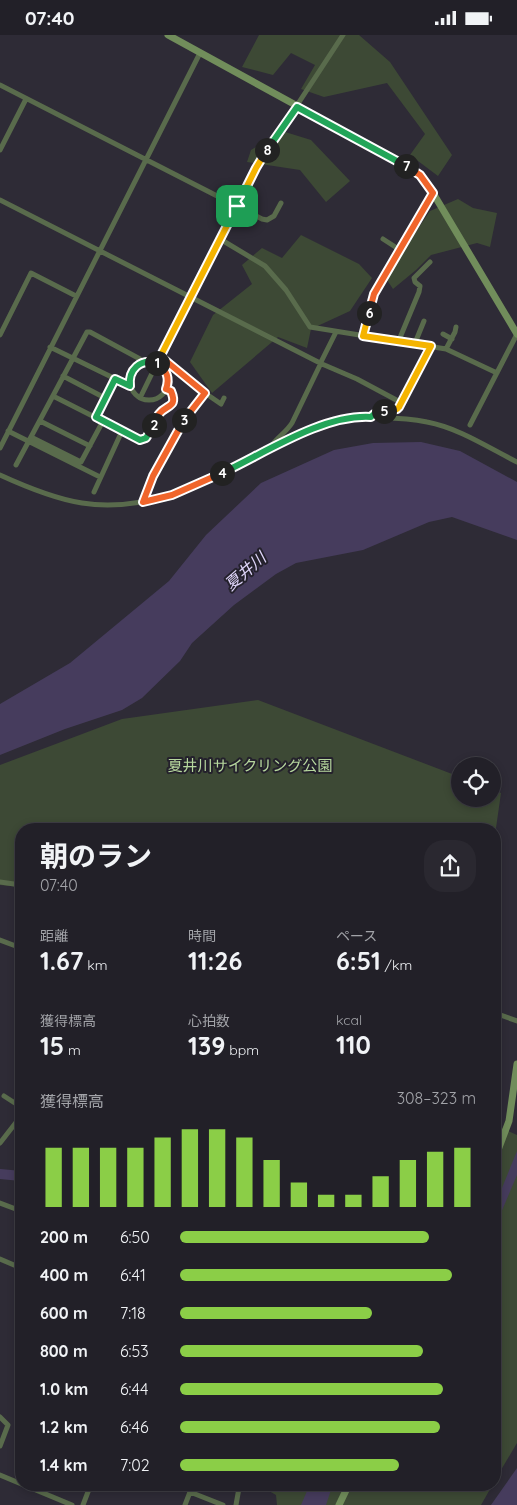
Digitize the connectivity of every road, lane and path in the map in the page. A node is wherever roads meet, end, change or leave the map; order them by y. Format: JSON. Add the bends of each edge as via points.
{"nodes":[{"id":1,"x":168,"y":35,"type":"edge"},
{"id":2,"x":343,"y":35,"type":"edge"},
{"id":3,"x":200,"y":53,"type":"junction"},
{"id":4,"x":0,"y":85,"type":"edge"},
{"id":5,"x":26,"y":99,"type":"junction"},
{"id":6,"x":297,"y":107,"type":"junction"},
{"id":7,"x":0,"y":150,"type":"edge"},
{"id":8,"x":146,"y":160,"type":"junction"},
{"id":9,"x":433,"y":193,"type":"junction"},
{"id":10,"x":0,"y":200,"type":"edge"},
{"id":11,"x":281,"y":203,"type":"dead end"},
{"id":12,"x":237,"y":206,"type":"junction"},
{"id":13,"x":220,"y":239,"type":"junction"},
{"id":14,"x":383,"y":239,"type":"dead end"},
{"id":15,"x":100,"y":250,"type":"junction"},
{"id":16,"x":400,"y":250,"type":"junction"},
{"id":17,"x":430,"y":263,"type":"dead end"},
{"id":18,"x":76,"y":296,"type":"junction"},
{"id":19,"x":191,"y":297,"type":"junction"},
{"id":20,"x":424,"y":321,"type":"dead end"},
{"id":21,"x":456,"y":327,"type":"dead end"},
{"id":22,"x":516,"y":331,"type":"edge"},
{"id":23,"x":336,"y":332,"type":"junction"},
{"id":24,"x":443,"y":334,"type":"dead end"},
{"id":25,"x":0,"y":335,"type":"edge"},
{"id":26,"x":363,"y":336,"type":"junction"},
{"id":27,"x":452,"y":339,"type":"junction"},
{"id":28,"x":398,"y":340,"type":"junction"},
{"id":29,"x":414,"y":343,"type":"junction"},
{"id":30,"x":431,"y":346,"type":"junction"},
{"id":31,"x":50,"y":347,"type":"junction"},
{"id":32,"x":446,"y":349,"type":"junction"},
{"id":33,"x":161,"y":357,"type":"junction"},
{"id":34,"x":72,"y":358,"type":"junction"},
{"id":35,"x":321,"y":362,"type":"junction"},
{"id":36,"x":142,"y":363,"type":"junction"},
{"id":37,"x":157,"y":363,"type":"junction"},
{"id":38,"x":497,"y":373,"type":"junction"},
{"id":39,"x":63,"y":376,"type":"junction"},
{"id":40,"x":115,"y":379,"type":"junction"},
{"id":41,"x":130,"y":386,"type":"junction"},
{"id":42,"x":166,"y":389,"type":"junction"},
{"id":43,"x":205,"y":393,"type":"junction"},
{"id":44,"x":53,"y":396,"type":"junction"},
{"id":45,"x":105,"y":398,"type":"junction"},
{"id":46,"x":140,"y":398,"type":"junction"},
{"id":47,"x":224,"y":398,"type":"dead end"},
{"id":48,"x":402,"y":403,"type":"junction"},
{"id":49,"x":96,"y":417,"type":"junction"},
{"id":50,"x":371,"y":417,"type":"junction"},
{"id":51,"x":40,"y":421,"type":"junction"},
{"id":52,"x":103,"y":421,"type":"junction"},
{"id":53,"x":470,"y":425,"type":"dead end"},
{"id":54,"x":8,"y":431,"type":"junction"},
{"id":55,"x":122,"y":431,"type":"junction"},
{"id":56,"x":30,"y":439,"type":"junction"},
{"id":57,"x":90,"y":446,"type":"junction"},
{"id":58,"x":0,"y":447,"type":"edge"},
{"id":59,"x":267,"y":451,"type":"junction"},
{"id":60,"x":517,"y":462,"type":"edge"},
{"id":61,"x":16,"y":465,"type":"dead end"},
{"id":62,"x":0,"y":475,"type":"edge"},
{"id":63,"x":100,"y":477,"type":"junction"},
{"id":64,"x":94,"y":492,"type":"dead end"},
{"id":65,"x":143,"y":502,"type":"junction"},
{"id":66,"x":0,"y":883,"type":"edge"},
{"id":67,"x":15,"y":884,"type":"edge"},
{"id":68,"x":0,"y":940,"type":"edge"},
{"id":69,"x":15,"y":946,"type":"edge"},
{"id":70,"x":501,"y":1015,"type":"edge"},
{"id":71,"x":517,"y":1021,"type":"edge"},
{"id":72,"x":517,"y":1064,"type":"edge"},
{"id":73,"x":4,"y":1096,"type":"dead end"},
{"id":74,"x":15,"y":1103,"type":"edge"},
{"id":75,"x":15,"y":1124,"type":"edge"},
{"id":76,"x":501,"y":1142,"type":"edge"},
{"id":77,"x":0,"y":1143,"type":"edge"},
{"id":78,"x":0,"y":1203,"type":"edge"},
{"id":79,"x":15,"y":1209,"type":"edge"},
{"id":80,"x":0,"y":1259,"type":"edge"},
{"id":81,"x":15,"y":1265,"type":"edge"},
{"id":82,"x":0,"y":1417,"type":"edge"},
{"id":83,"x":0,"y":1446,"type":"edge"},
{"id":84,"x":0,"y":1475,"type":"edge"},
{"id":85,"x":15,"y":1481,"type":"edge"},
{"id":86,"x":38,"y":1491,"type":"edge"},
{"id":87,"x":88,"y":1491,"type":"edge"},
{"id":88,"x":238,"y":1491,"type":"edge"},
{"id":89,"x":346,"y":1491,"type":"edge"},
{"id":90,"x":72,"y":1505,"type":"edge"},
{"id":91,"x":83,"y":1505,"type":"edge"},
{"id":92,"x":185,"y":1505,"type":"edge"},
{"id":93,"x":222,"y":1505,"type":"edge"},
{"id":94,"x":236,"y":1505,"type":"edge"},
{"id":95,"x":339,"y":1505,"type":"edge"}],
"edges":[{"from":1,"to":3,"type":"street"},
{"from":2,"to":6,"type":"street"},
{"from":3,"to":6,"type":"street"},
{"from":3,"to":8,"type":"street"},
{"from":4,"to":5,"type":"street"},
{"from":5,"to":7,"type":"street"},
{"from":5,"to":8,"type":"street"},
{"from":6,"to":9,"type":"street","via":[[407,166],[420,175]]},
{"from":6,"to":12,"type":"street","via":[[256,168]]},
{"from":8,"to":12,"type":"street"},
{"from":8,"to":15,"type":"street"},
{"from":9,"to":16,"type":"street"},
{"from":9,"to":22,"type":"street"},
{"from":10,"to":15,"type":"street"},
{"from":11,"to":12,"type":"street","via":[[274,216],[267,220]]},
{"from":12,"to":13,"type":"street"},
{"from":13,"to":19,"type":"street"},
{"from":13,"to":23,"type":"street","via":[[265,266],[286,290],[310,327]]},
{"from":14,"to":16,"type":"street"},
{"from":15,"to":18,"type":"street"},
{"from":15,"to":19,"type":"street"},
{"from":16,"to":26,"type":"street","via":[[374,294]]},
{"from":17,"to":28,"type":"street","via":[[414,278],[420,286],[419,292]]},
{"from":18,"to":25,"type":"street","via":[[31,273]]},
{"from":18,"to":31,"type":"street"},
{"from":19,"to":33,"type":"street"},
{"from":19,"to":35,"type":"street"},
{"from":20,"to":29,"type":"street"},
{"from":21,"to":27,"type":"street"},
{"from":22,"to":38,"type":"street"},
{"from":23,"to":26,"type":"street"},
{"from":23,"to":35,"type":"street"},
{"from":24,"to":27,"type":"street"},
{"from":26,"to":28,"type":"street"},
{"from":27,"to":32,"type":"street"},
{"from":28,"to":29,"type":"street"},
{"from":29,"to":30,"type":"street"},
{"from":30,"to":32,"type":"street"},
{"from":30,"to":48,"type":"street"},
{"from":31,"to":34,"type":"street"},
{"from":31,"to":54,"type":"street"},
{"from":32,"to":38,"type":"street"},
{"from":33,"to":37,"type":"street"},
{"from":33,"to":43,"type":"street"},
{"from":34,"to":36,"type":"street","via":[[88,331]]},
{"from":34,"to":39,"type":"street"},
{"from":34,"to":40,"type":"street"},
{"from":35,"to":48,"type":"street"},
{"from":35,"to":59,"type":"street","via":[[290,427]]},
{"from":36,"to":37,"type":"street"},
{"from":36,"to":41,"type":"street","via":[[130,375]]},
{"from":37,"to":42,"type":"street","via":[[167,374]]},
{"from":37,"to":46,"type":"street"},
{"from":38,"to":53,"type":"street"},
{"from":39,"to":44,"type":"street"},
{"from":39,"to":45,"type":"street"},
{"from":40,"to":41,"type":"street"},
{"from":40,"to":45,"type":"street"},
{"from":41,"to":46,"type":"street"},
{"from":42,"to":46,"type":"street","via":[[158,398]]},
{"from":42,"to":55,"type":"street","via":[[171,391],[172,403],[158,414],[144,440]]},
{"from":43,"to":47,"type":"street","via":[[221,403]]},
{"from":43,"to":65,"type":"street","via":[[187,415],[165,453]]},
{"from":44,"to":49,"type":"street"},
{"from":44,"to":51,"type":"street"},
{"from":45,"to":49,"type":"street"},
{"from":48,"to":50,"type":"street","via":[[397,409]]},
{"from":49,"to":52,"type":"street"},
{"from":50,"to":59,"type":"street","via":[[309,430]]},
{"from":50,"to":60,"type":"street","via":[[429,422]]},
{"from":51,"to":56,"type":"street"},
{"from":51,"to":57,"type":"street"},
{"from":52,"to":55,"type":"street"},
{"from":52,"to":57,"type":"street"},
{"from":54,"to":56,"type":"street"},
{"from":54,"to":58,"type":"street"},
{"from":55,"to":63,"type":"street"},
{"from":56,"to":57,"type":"street","via":[[81,463]]},
{"from":56,"to":61,"type":"street"},
{"from":56,"to":63,"type":"street"},
{"from":59,"to":65,"type":"street","via":[[172,495]]},
{"from":62,"to":65,"type":"street","via":[[82,503],[118,505]]},
{"from":63,"to":64,"type":"street"},
{"from":66,"to":67,"type":"street"},
{"from":68,"to":69,"type":"street"},
{"from":70,"to":71,"type":"street"},
{"from":72,"to":76,"type":"street","via":[[509,1121]]},
{"from":73,"to":74,"type":"street"},
{"from":75,"to":77,"type":"street"},
{"from":78,"to":79,"type":"street"},
{"from":80,"to":81,"type":"street"},
{"from":82,"to":83,"type":"street","via":[[8,1425]]},
{"from":84,"to":85,"type":"street"},
{"from":86,"to":90,"type":"street"},
{"from":87,"to":91,"type":"street"},
{"from":88,"to":94,"type":"street"},
{"from":89,"to":95,"type":"street"},
{"from":92,"to":93,"type":"street","via":[[190,1492]]}]}
